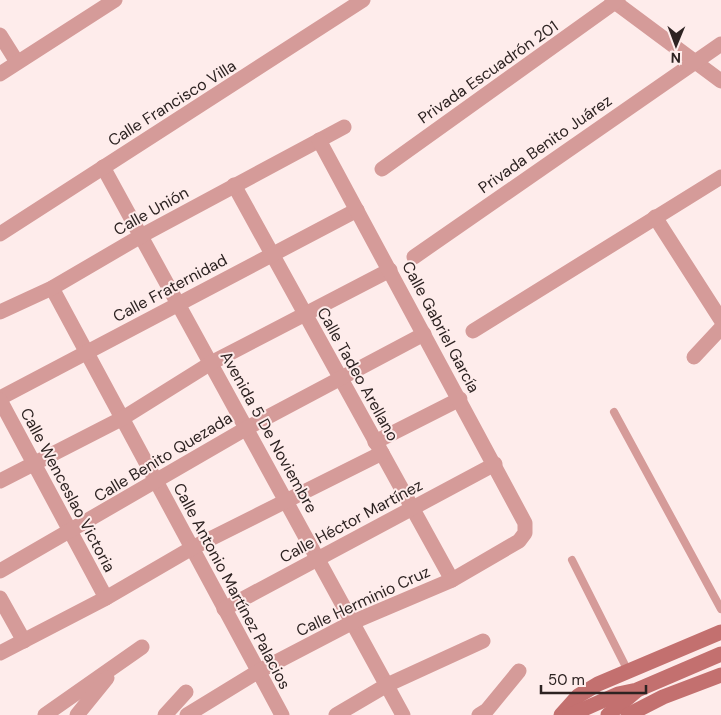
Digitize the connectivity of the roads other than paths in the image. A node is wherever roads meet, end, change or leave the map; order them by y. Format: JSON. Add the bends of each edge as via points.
{"nodes":[{"id":1,"x":363,"y":0,"type":"edge"},
{"id":2,"x":615,"y":1,"type":"edge"},
{"id":3,"x":109,"y":2,"type":"edge"},
{"id":4,"x":0,"y":35,"type":"edge"},
{"id":5,"x":721,"y":44,"type":"edge"},
{"id":6,"x":696,"y":60,"type":"junction"},
{"id":7,"x":17,"y":62,"type":"junction"},
{"id":8,"x":0,"y":74,"type":"edge"},
{"id":9,"x":721,"y":81,"type":"edge"},
{"id":10,"x":344,"y":127,"type":"dead end"},
{"id":11,"x":319,"y":140,"type":"junction"},
{"id":12,"x":103,"y":167,"type":"junction"},
{"id":13,"x":382,"y":169,"type":"dead end"},
{"id":14,"x":721,"y":177,"type":"edge"},
{"id":15,"x":234,"y":185,"type":"junction"},
{"id":16,"x":357,"y":210,"type":"junction"},
{"id":17,"x":655,"y":217,"type":"junction"},
{"id":18,"x":0,"y":234,"type":"edge"},
{"id":19,"x":141,"y":236,"type":"junction"},
{"id":20,"x":272,"y":254,"type":"junction"},
{"id":21,"x":414,"y":257,"type":"dead end"},
{"id":22,"x":390,"y":270,"type":"junction"},
{"id":23,"x":52,"y":288,"type":"junction"},
{"id":24,"x":178,"y":303,"type":"junction"},
{"id":25,"x":0,"y":312,"type":"edge"},
{"id":26,"x":304,"y":313,"type":"junction"},
{"id":27,"x":721,"y":320,"type":"edge"},
{"id":28,"x":721,"y":328,"type":"edge"},
{"id":29,"x":473,"y":331,"type":"dead end"},
{"id":30,"x":424,"y":334,"type":"junction"},
{"id":31,"x":87,"y":352,"type":"junction"},
{"id":32,"x":694,"y":357,"type":"dead end"},
{"id":33,"x":211,"y":363,"type":"junction"},
{"id":34,"x":341,"y":379,"type":"junction"},
{"id":35,"x":0,"y":399,"type":"edge"},
{"id":36,"x":460,"y":399,"type":"junction"},
{"id":37,"x":614,"y":412,"type":"dead end"},
{"id":38,"x":123,"y":418,"type":"junction"},
{"id":39,"x":246,"y":428,"type":"junction"},
{"id":40,"x":378,"y":447,"type":"junction"},
{"id":41,"x":34,"y":463,"type":"junction"},
{"id":42,"x":495,"y":464,"type":"junction"},
{"id":43,"x":0,"y":481,"type":"edge"},
{"id":44,"x":157,"y":482,"type":"junction"},
{"id":45,"x":287,"y":501,"type":"junction"},
{"id":46,"x":412,"y":508,"type":"junction"},
{"id":47,"x":70,"y":532,"type":"junction"},
{"id":48,"x":525,"y":533,"type":"joint"},
{"id":49,"x":192,"y":548,"type":"junction"},
{"id":50,"x":318,"y":559,"type":"junction"},
{"id":51,"x":572,"y":560,"type":"dead end"},
{"id":52,"x":0,"y":571,"type":"edge"},
{"id":53,"x":452,"y":580,"type":"junction"},
{"id":54,"x":0,"y":598,"type":"edge"},
{"id":55,"x":106,"y":598,"type":"junction"},
{"id":56,"x":224,"y":609,"type":"junction"},
{"id":57,"x":721,"y":609,"type":"edge"},
{"id":58,"x":352,"y":622,"type":"junction"},
{"id":59,"x":721,"y":632,"type":"edge"},
{"id":60,"x":24,"y":641,"type":"junction"},
{"id":61,"x":483,"y":641,"type":"dead end"},
{"id":62,"x":142,"y":647,"type":"dead end"},
{"id":63,"x":0,"y":653,"type":"edge"},
{"id":64,"x":721,"y":654,"type":"edge"},
{"id":65,"x":121,"y":662,"type":"junction"},
{"id":66,"x":259,"y":671,"type":"junction"},
{"id":67,"x":628,"y":671,"type":"junction"},
{"id":68,"x":519,"y":672,"type":"dead end"},
{"id":69,"x":721,"y":676,"type":"edge"},
{"id":70,"x":387,"y":686,"type":"junction"},
{"id":71,"x":637,"y":690,"type":"junction"},
{"id":72,"x":186,"y":692,"type":"dead end"},
{"id":73,"x":172,"y":712,"type":"edge"},
{"id":74,"x":45,"y":715,"type":"edge"},
{"id":75,"x":77,"y":715,"type":"edge"},
{"id":76,"x":187,"y":715,"type":"edge"},
{"id":77,"x":282,"y":715,"type":"edge"},
{"id":78,"x":336,"y":715,"type":"edge"},
{"id":79,"x":403,"y":715,"type":"edge"},
{"id":80,"x":479,"y":715,"type":"edge"},
{"id":81,"x":562,"y":715,"type":"edge"},
{"id":82,"x":570,"y":715,"type":"edge"},
{"id":83,"x":608,"y":715,"type":"edge"},
{"id":84,"x":628,"y":715,"type":"edge"}],
"edges":[{"from":1,"to":12,"type":"street","name":"Calle Francisco Villa"},
{"from":2,"to":6,"type":"street"},
{"from":2,"to":13,"type":"street","name":"Privada Escuadrón 201"},
{"from":3,"to":7,"type":"street"},
{"from":4,"to":7,"type":"street"},
{"from":5,"to":6,"type":"street","name":"Privada Benito Juárez"},
{"from":6,"to":9,"type":"street"},
{"from":6,"to":21,"type":"street","name":"Privada Benito Juárez"},
{"from":7,"to":8,"type":"street"},
{"from":10,"to":11,"type":"street","name":"Calle Unión"},
{"from":11,"to":15,"type":"street","name":"Calle Unión"},
{"from":11,"to":16,"type":"street","name":"Calle Gabriel García"},
{"from":12,"to":18,"type":"street","name":"Calle Francisco Villa"},
{"from":12,"to":19,"type":"street","name":"Avenida 5 De Noviembre"},
{"from":14,"to":17,"type":"street"},
{"from":15,"to":19,"type":"street","name":"Calle Unión"},
{"from":15,"to":20,"type":"street","name":"Calle Tadeo Arellano"},
{"from":16,"to":20,"type":"street","name":"Calle Fraternidad"},
{"from":16,"to":22,"type":"street","name":"Calle Gabriel García"},
{"from":17,"to":27,"type":"street"},
{"from":17,"to":29,"type":"street"},
{"from":19,"to":23,"type":"street","name":"Calle Unión"},
{"from":19,"to":24,"type":"street","name":"Avenida 5 De Noviembre"},
{"from":20,"to":24,"type":"street","name":"Calle Fraternidad"},
{"from":20,"to":26,"type":"street","name":"Calle Tadeo Arellano"},
{"from":22,"to":26,"type":"street"},
{"from":22,"to":30,"type":"street","name":"Calle Gabriel García"},
{"from":23,"to":25,"type":"street","name":"Calle Unión"},
{"from":23,"to":31,"type":"street","name":"Calle Antonio Martínez Palacios"},
{"from":24,"to":31,"type":"street","name":"Calle Fraternidad"},
{"from":24,"to":33,"type":"street","name":"Avenida 5 De Noviembre"},
{"from":26,"to":33,"type":"street"},
{"from":26,"to":34,"type":"street","name":"Calle Tadeo Arellano"},
{"from":28,"to":32,"type":"street"},
{"from":30,"to":34,"type":"street","name":"Calle Benito Quezada"},
{"from":30,"to":36,"type":"street","name":"Calle Gabriel García"},
{"from":31,"to":35,"type":"street","name":"Calle Fraternidad"},
{"from":31,"to":38,"type":"street","name":"Calle Antonio Martínez Palacios"},
{"from":33,"to":38,"type":"street"},
{"from":33,"to":39,"type":"street","name":"Avenida 5 De Noviembre"},
{"from":34,"to":39,"type":"street","name":"Calle Benito Quezada"},
{"from":34,"to":40,"type":"street","name":"Calle Tadeo Arellano"},
{"from":35,"to":41,"type":"street","name":"Calle Wenceslao Victoria"},
{"from":36,"to":40,"type":"street"},
{"from":36,"to":42,"type":"street","name":"Calle Gabriel García"},
{"from":37,"to":57,"type":"lane"},
{"from":38,"to":41,"type":"street"},
{"from":38,"to":44,"type":"street","name":"Calle Antonio Martínez Palacios"},
{"from":39,"to":44,"type":"street","name":"Calle Benito Quezada"},
{"from":39,"to":45,"type":"street","name":"Avenida 5 De Noviembre"},
{"from":40,"to":45,"type":"street"},
{"from":40,"to":46,"type":"street","name":"Calle Tadeo Arellano"},
{"from":41,"to":43,"type":"street"},
{"from":41,"to":47,"type":"street","name":"Calle Wenceslao Victoria"},
{"from":42,"to":46,"type":"street","name":"Calle Héctor Martínez"},
{"from":42,"to":48,"type":"street","name":"Calle Gabriel García","via":[[525,523]]},
{"from":44,"to":47,"type":"street","name":"Calle Benito Quezada"},
{"from":44,"to":49,"type":"street","name":"Calle Antonio Martínez Palacios"},
{"from":45,"to":49,"type":"street"},
{"from":45,"to":50,"type":"street","name":"Avenida 5 De Noviembre"},
{"from":46,"to":50,"type":"street","name":"Calle Héctor Martínez"},
{"from":46,"to":53,"type":"street","name":"Calle Tadeo Arellano"},
{"from":47,"to":52,"type":"street","name":"Calle Benito Quezada"},
{"from":47,"to":55,"type":"street","name":"Calle Wenceslao Victoria"},
{"from":48,"to":53,"type":"street","name":"Calle Herminio Cruz","via":[[519,541]]},
{"from":49,"to":55,"type":"street"},
{"from":49,"to":56,"type":"street","name":"Calle Antonio Martínez Palacios"},
{"from":50,"to":56,"type":"street","name":"Calle Héctor Martínez"},
{"from":50,"to":58,"type":"street","name":"Avenida 5 De Noviembre"},
{"from":51,"to":67,"type":"lane"},
{"from":53,"to":58,"type":"street","name":"Calle Herminio Cruz"},
{"from":54,"to":60,"type":"street"},
{"from":55,"to":60,"type":"street"},
{"from":56,"to":66,"type":"street","name":"Calle Antonio Martínez Palacios"},
{"from":58,"to":66,"type":"street","name":"Calle Herminio Cruz"},
{"from":58,"to":70,"type":"street","name":"Avenida 5 De Noviembre"},
{"from":59,"to":67,"type":"main road"},
{"from":60,"to":63,"type":"street"},
{"from":61,"to":70,"type":"street"},
{"from":62,"to":65,"type":"street"},
{"from":64,"to":71,"type":"main road"},
{"from":65,"to":74,"type":"street"},
{"from":65,"to":75,"type":"street"},
{"from":66,"to":76,"type":"street","name":"Calle Herminio Cruz"},
{"from":66,"to":77,"type":"street","name":"Calle Antonio Martínez Palacios"},
{"from":67,"to":81,"type":"main road","via":[[578,696]]},
{"from":68,"to":80,"type":"street"},
{"from":69,"to":84,"type":"main road","via":[[663,697]]},
{"from":70,"to":78,"type":"street"},
{"from":70,"to":79,"type":"street","name":"Avenida 5 De Noviembre"},
{"from":71,"to":82,"type":"main road","via":[[618,694]]},
{"from":71,"to":83,"type":"main road"},
{"from":72,"to":73,"type":"street"}]}
